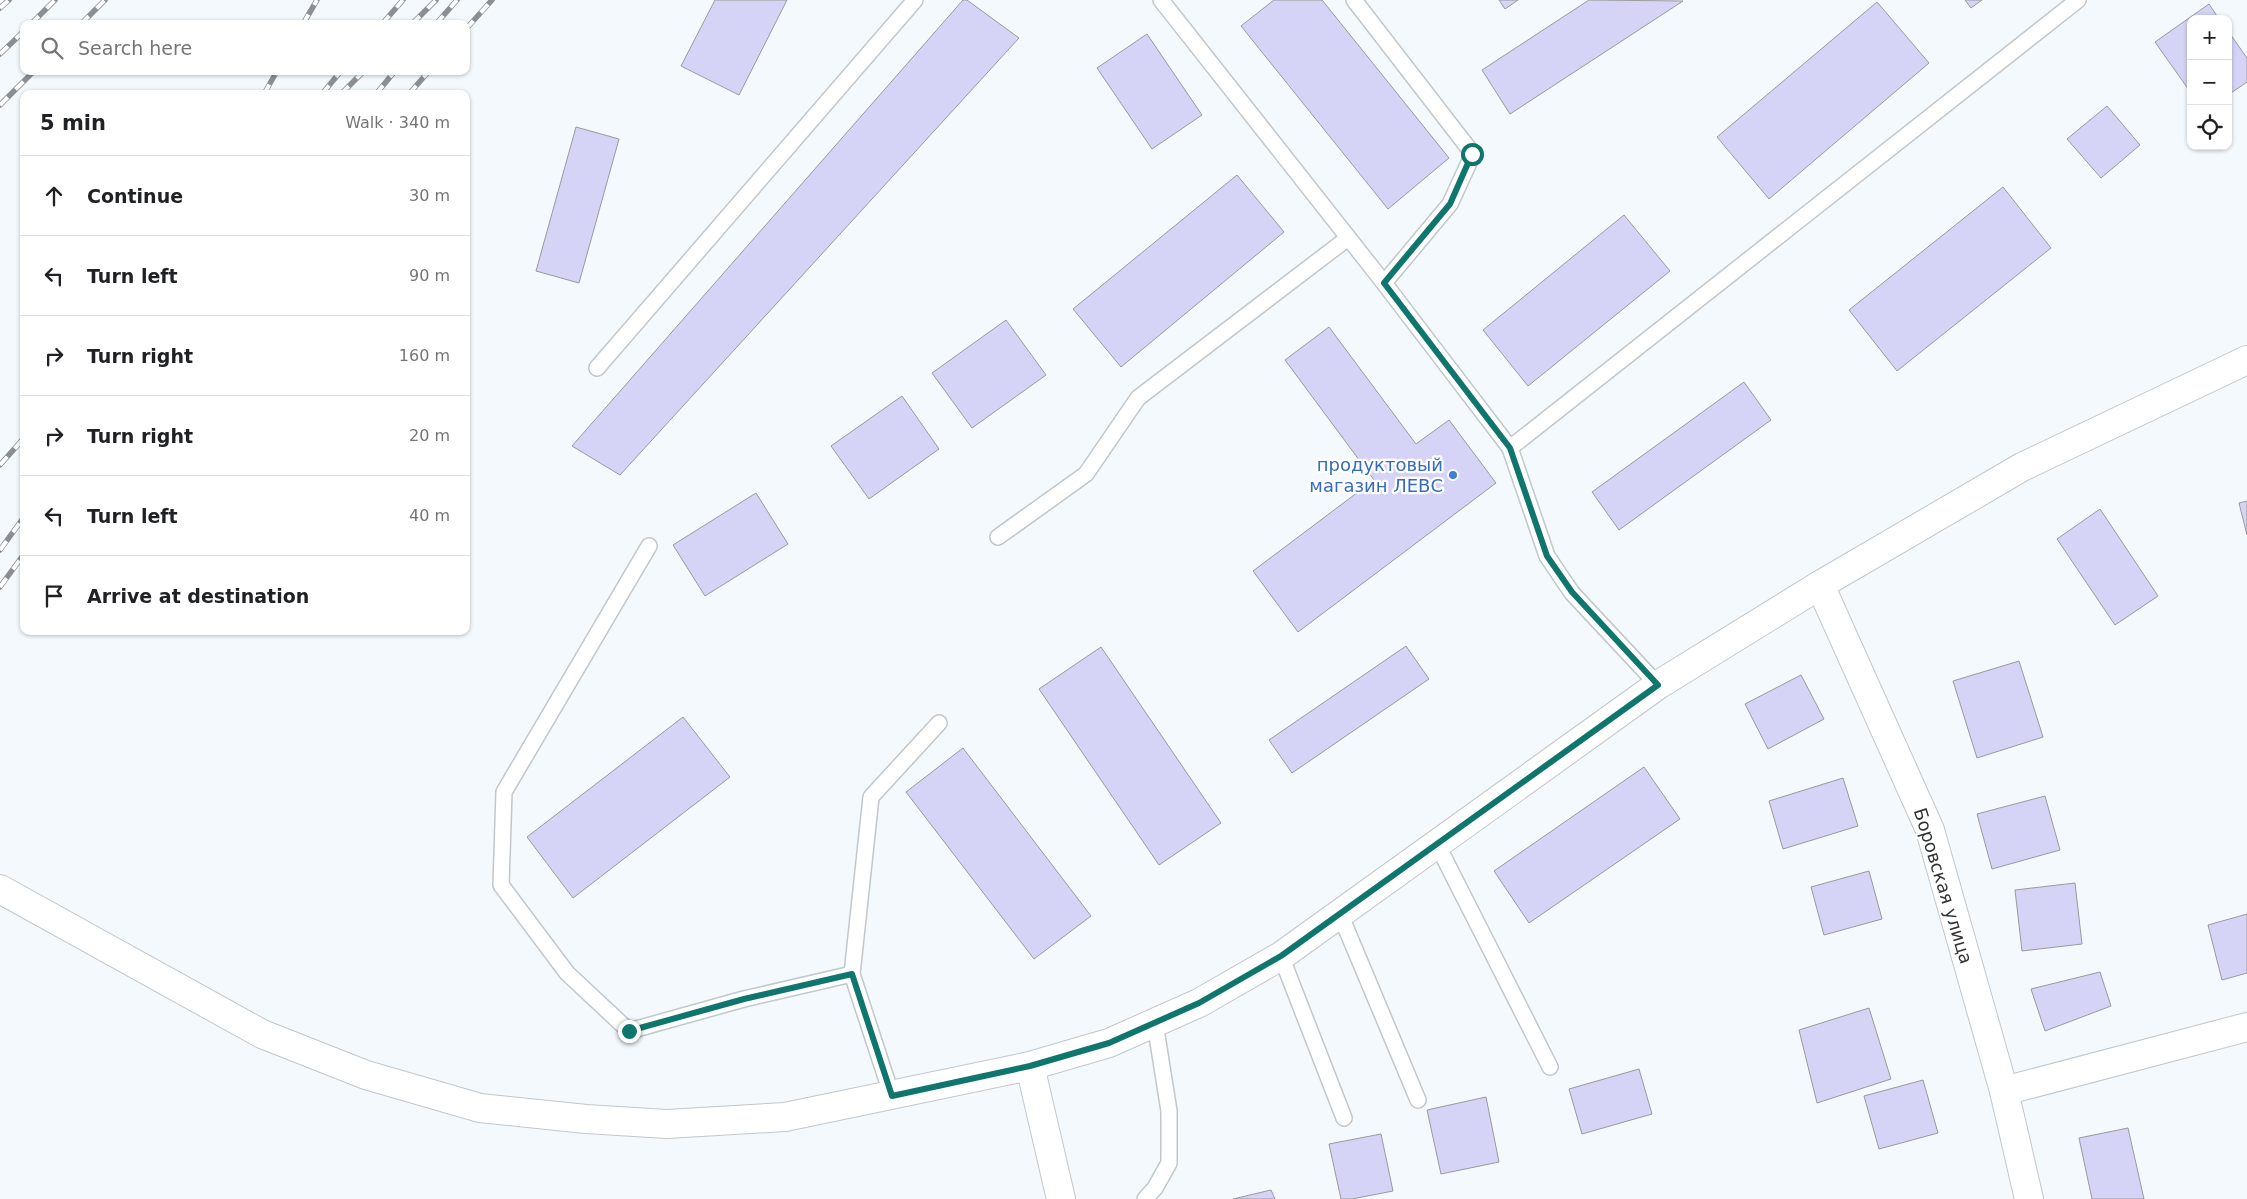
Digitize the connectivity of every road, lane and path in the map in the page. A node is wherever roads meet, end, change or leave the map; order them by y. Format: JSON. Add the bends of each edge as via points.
{"nodes":[{"id":1,"x":914,"y":0,"type":"edge"},
{"id":2,"x":1161,"y":0,"type":"edge"},
{"id":3,"x":1354,"y":0,"type":"edge"},
{"id":4,"x":2078,"y":0,"type":"edge"},
{"id":5,"x":1348,"y":238,"type":"junction"},
{"id":6,"x":1384,"y":283,"type":"junction"},
{"id":7,"x":2247,"y":360,"type":"edge"},
{"id":8,"x":597,"y":368,"type":"dead end"},
{"id":9,"x":1510,"y":448,"type":"junction"},
{"id":10,"x":998,"y":537,"type":"dead end"},
{"id":11,"x":649,"y":546,"type":"dead end"},
{"id":12,"x":1820,"y":585,"type":"junction"},
{"id":13,"x":1658,"y":685,"type":"junction"},
{"id":14,"x":940,"y":723,"type":"dead end"},
{"id":15,"x":1437,"y":844,"type":"junction"},
{"id":16,"x":0,"y":888,"type":"edge"},
{"id":17,"x":1340,"y":914,"type":"junction"},
{"id":18,"x":1281,"y":956,"type":"junction"},
{"id":19,"x":852,"y":974,"type":"junction"},
{"id":20,"x":1155,"y":1023,"type":"junction"},
{"id":21,"x":2247,"y":1027,"type":"edge"},
{"id":22,"x":1030,"y":1066,"type":"junction"},
{"id":23,"x":1550,"y":1067,"type":"dead end"},
{"id":24,"x":2004,"y":1091,"type":"junction"},
{"id":25,"x":892,"y":1096,"type":"junction"},
{"id":26,"x":1418,"y":1100,"type":"dead end"},
{"id":27,"x":1344,"y":1118,"type":"dead end"},
{"id":28,"x":1061,"y":1199,"type":"edge"},
{"id":29,"x":1145,"y":1199,"type":"edge"},
{"id":30,"x":2029,"y":1199,"type":"edge"}],
"edges":[{"from":1,"to":8,"type":"lane"},
{"from":2,"to":5,"type":"lane"},
{"from":3,"to":6,"type":"lane","via":[[1472,154],[1450,204]]},
{"from":4,"to":9,"type":"lane"},
{"from":5,"to":6,"type":"lane"},
{"from":5,"to":10,"type":"lane","via":[[1138,398],[1086,474]]},
{"from":6,"to":9,"type":"lane"},
{"from":7,"to":12,"type":"main road","via":[[2022,467]]},
{"from":9,"to":13,"type":"lane","via":[[1547,556],[1572,592]]},
{"from":11,"to":19,"type":"lane","via":[[504,792],[501,885],[567,973],[629,1031],[744,999]]},
{"from":12,"to":13,"type":"main road"},
{"from":12,"to":24,"type":"main road","name":"Боровская улица","via":[[1930,830]]},
{"from":13,"to":15,"type":"main road"},
{"from":14,"to":19,"type":"lane","via":[[871,797]]},
{"from":15,"to":17,"type":"main road"},
{"from":15,"to":23,"type":"lane"},
{"from":16,"to":25,"type":"main road","via":[[262,1034],[366,1075],[480,1108],[667,1124],[785,1117]]},
{"from":17,"to":18,"type":"main road"},
{"from":17,"to":26,"type":"lane"},
{"from":18,"to":20,"type":"main road","via":[[1199,1003]]},
{"from":18,"to":27,"type":"lane"},
{"from":19,"to":25,"type":"lane"},
{"from":20,"to":22,"type":"main road","via":[[1109,1043]]},
{"from":20,"to":29,"type":"lane","via":[[1169,1111],[1169,1163]]},
{"from":21,"to":24,"type":"main road"},
{"from":22,"to":25,"type":"main road"},
{"from":22,"to":28,"type":"main road"},
{"from":24,"to":30,"type":"main road","name":"Боровская улица"}]}
